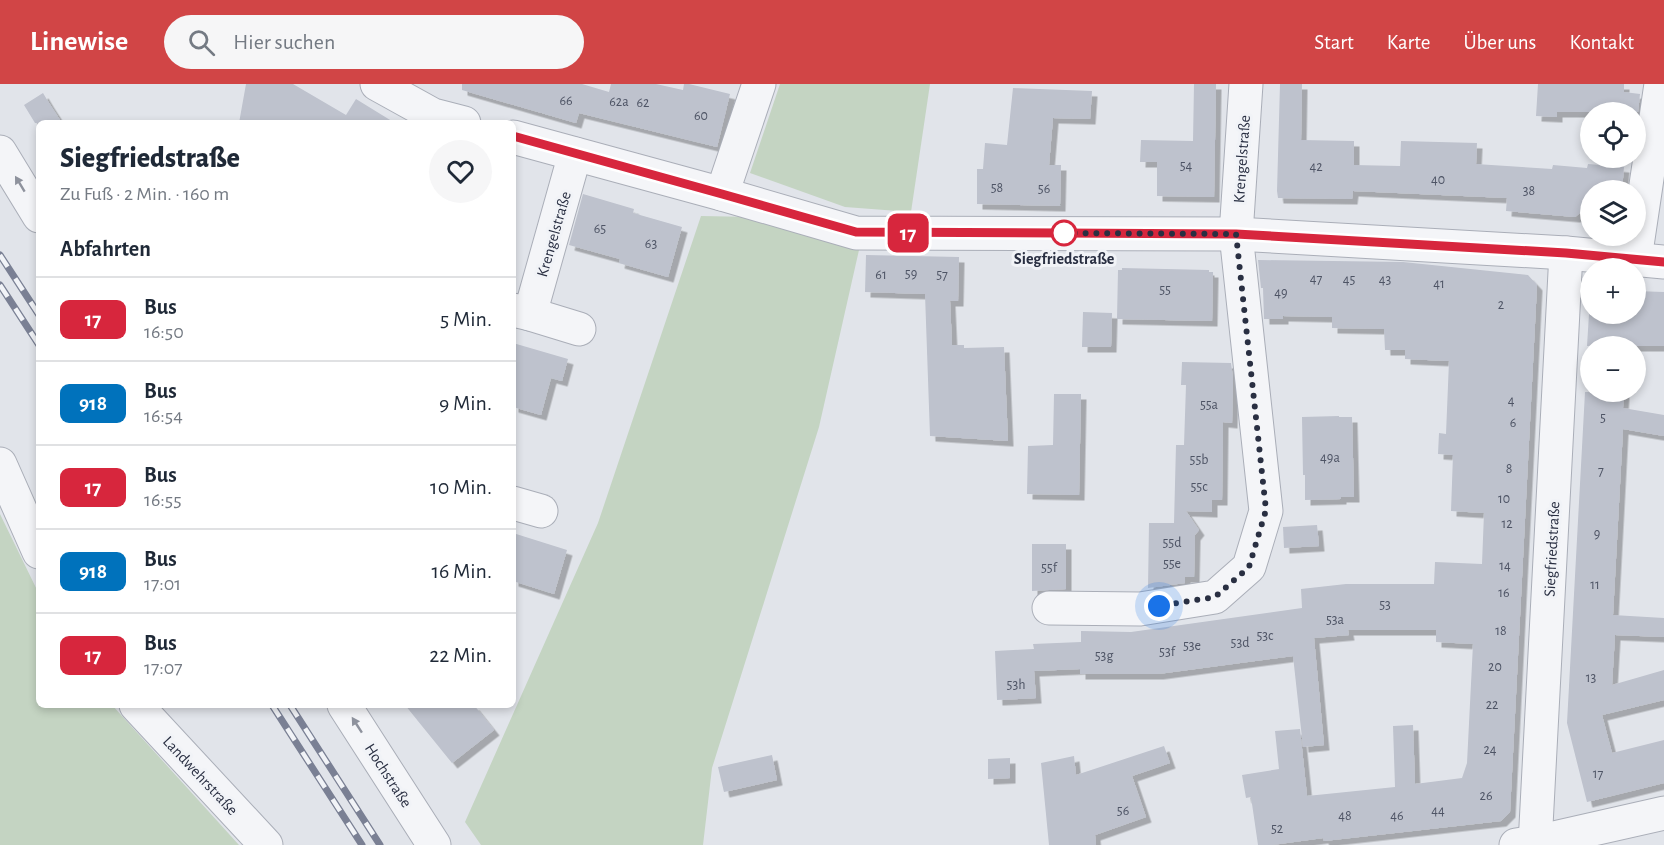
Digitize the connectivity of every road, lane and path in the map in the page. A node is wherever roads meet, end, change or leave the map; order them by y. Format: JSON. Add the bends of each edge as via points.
{"nodes":[{"id":1,"x":377,"y":84,"type":"edge"},
{"id":2,"x":759,"y":84,"type":"edge"},
{"id":3,"x":1246,"y":84,"type":"edge"},
{"id":4,"x":1661,"y":84,"type":"edge"},
{"id":5,"x":452,"y":120,"type":"edge"},
{"id":6,"x":516,"y":137,"type":"edge"},
{"id":7,"x":0,"y":152,"type":"edge"},
{"id":8,"x":575,"y":154,"type":"junction"},
{"id":9,"x":722,"y":194,"type":"junction"},
{"id":10,"x":36,"y":211,"type":"edge"},
{"id":11,"x":1236,"y":234,"type":"junction"},
{"id":12,"x":1566,"y":253,"type":"junction"},
{"id":13,"x":1649,"y":261,"type":"edge"},
{"id":14,"x":522,"y":312,"type":"edge"},
{"id":15,"x":579,"y":329,"type":"dead end"},
{"id":16,"x":0,"y":464,"type":"edge"},
{"id":17,"x":36,"y":545,"type":"edge"},
{"id":18,"x":1049,"y":608,"type":"dead end"},
{"id":19,"x":139,"y":708,"type":"edge"},
{"id":20,"x":346,"y":708,"type":"edge"},
{"id":21,"x":1664,"y":813,"type":"edge"},
{"id":22,"x":1532,"y":844,"type":"edge"},
{"id":23,"x":266,"y":845,"type":"edge"},
{"id":24,"x":434,"y":845,"type":"edge"}],
"edges":[{"from":1,"to":5,"type":"street","via":[[433,115]]},
{"from":2,"to":9,"type":"street"},
{"from":3,"to":11,"type":"street","name":"Krengelstraße"},
{"from":4,"to":13,"type":"street"},
{"from":6,"to":8,"type":"street"},
{"from":10,"to":7,"type":"street","one_way":true},
{"from":8,"to":9,"type":"street"},
{"from":8,"to":14,"type":"street","name":"Krengelstraße"},
{"from":9,"to":11,"type":"street","via":[[856,232]]},
{"from":11,"to":12,"type":"street"},
{"from":11,"to":18,"type":"street","name":"Krengelstraße","via":[[1266,510],[1249,567],[1215,597],[1140,609]]},
{"from":12,"to":13,"type":"street"},
{"from":12,"to":22,"type":"street","name":"Siegfriedstraße"},
{"from":14,"to":15,"type":"street","name":"Krengelstraße"},
{"from":16,"to":17,"type":"street"},
{"from":19,"to":23,"type":"street","name":"Landwehrstraße"},
{"from":24,"to":20,"type":"street","name":"Hochstraße","one_way":true},
{"from":21,"to":22,"type":"street"}]}
